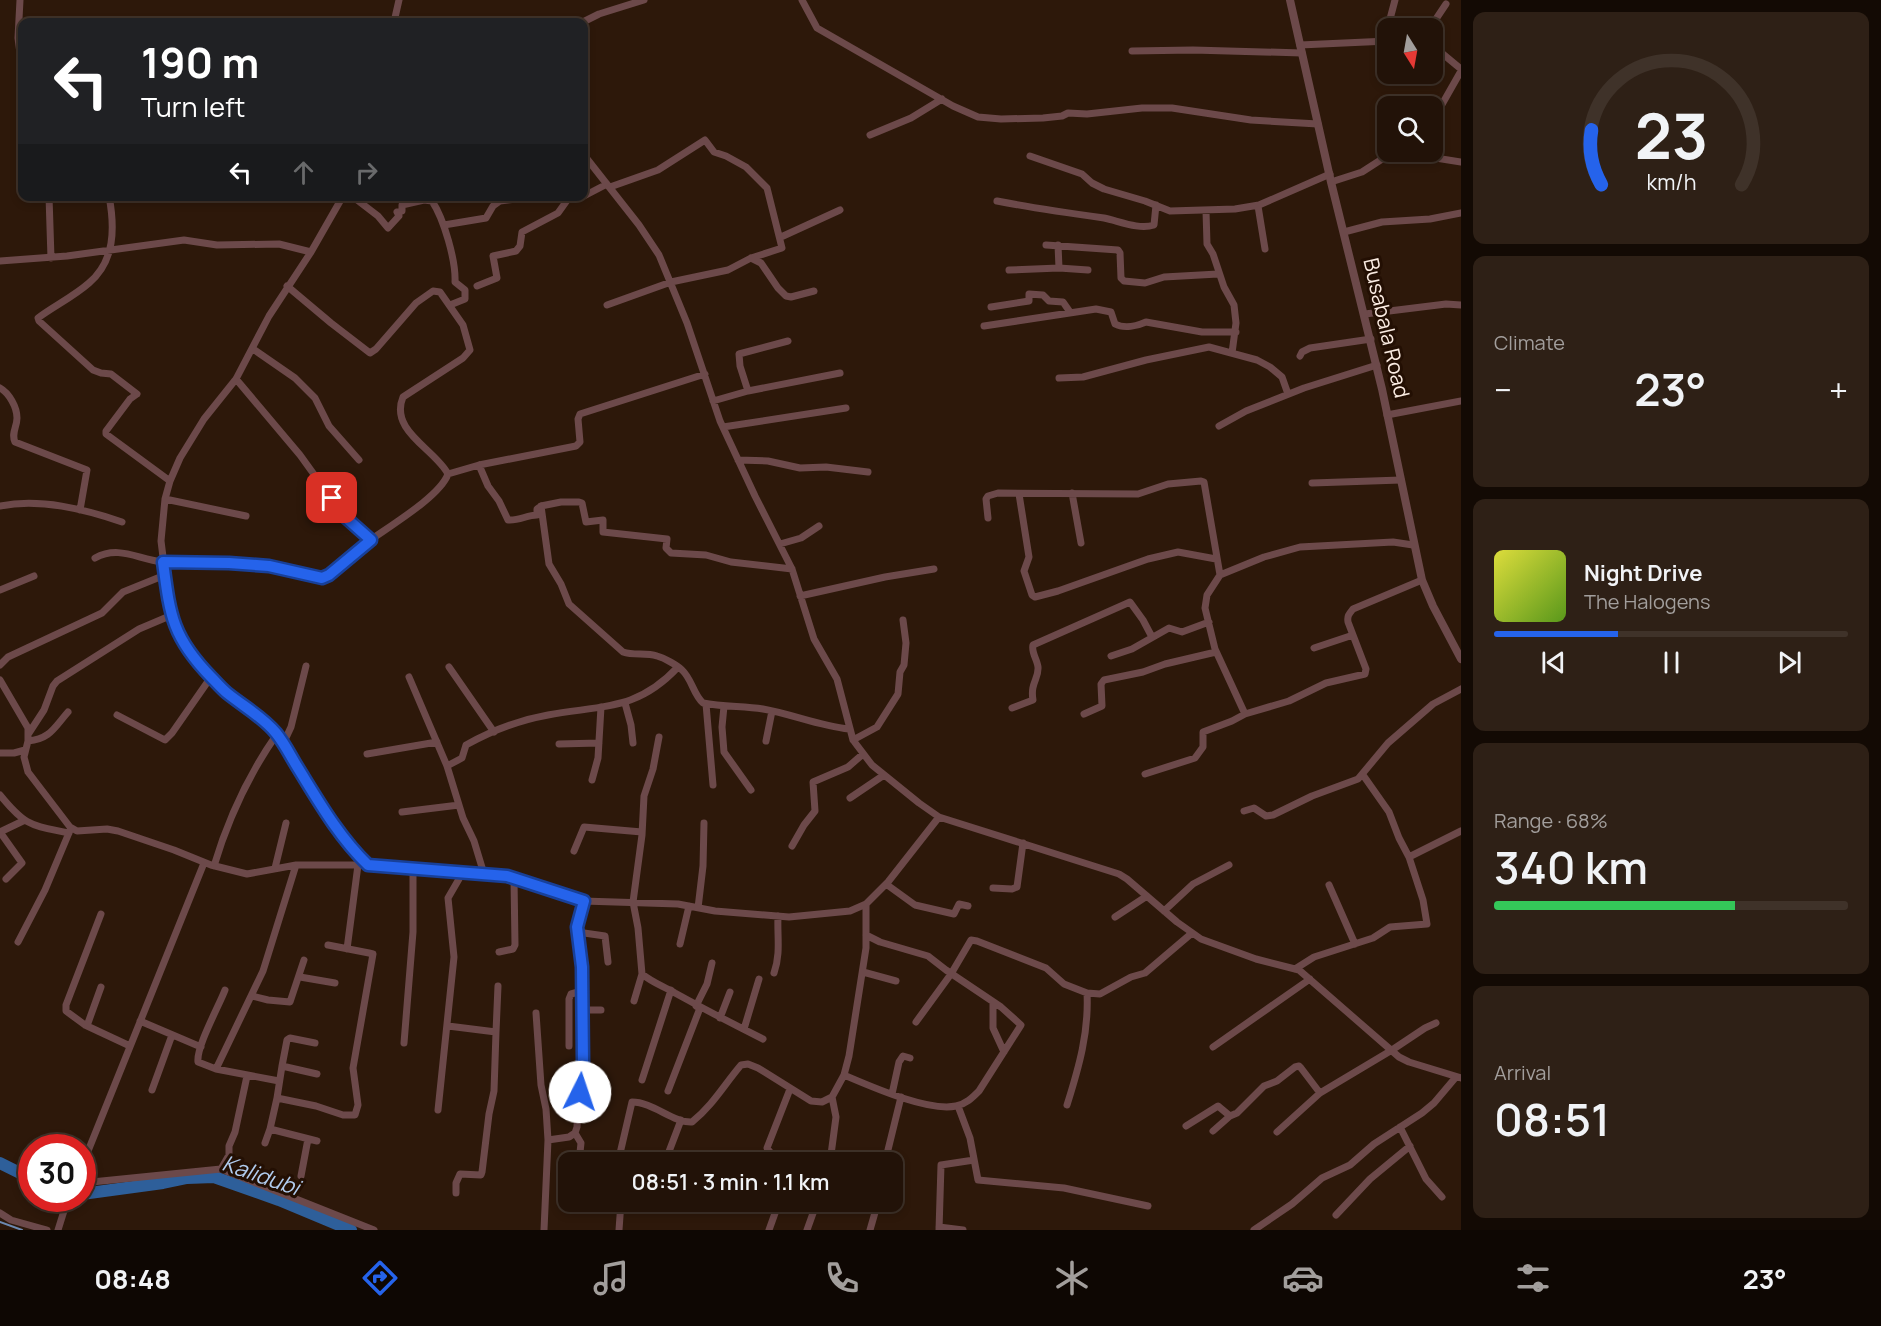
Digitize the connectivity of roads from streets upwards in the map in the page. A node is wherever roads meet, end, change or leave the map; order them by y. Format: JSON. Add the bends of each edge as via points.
{"nodes":[{"id":1,"x":20,"y":0,"type":"edge"},
{"id":2,"x":399,"y":0,"type":"edge"},
{"id":3,"x":644,"y":0,"type":"edge"},
{"id":4,"x":802,"y":0,"type":"edge"},
{"id":5,"x":1290,"y":0,"type":"edge"},
{"id":6,"x":1395,"y":0,"type":"edge"},
{"id":7,"x":1446,"y":4,"type":"dead end"},
{"id":8,"x":21,"y":18,"type":"edge"},
{"id":9,"x":395,"y":18,"type":"edge"},
{"id":10,"x":1392,"y":18,"type":"edge"},
{"id":11,"x":1437,"y":18,"type":"edge"},
{"id":12,"x":588,"y":20,"type":"edge"},
{"id":13,"x":1377,"y":42,"type":"edge"},
{"id":14,"x":1301,"y":49,"type":"junction"},
{"id":15,"x":1132,"y":51,"type":"dead end"},
{"id":16,"x":1443,"y":54,"type":"edge"},
{"id":17,"x":1461,"y":70,"type":"edge"},
{"id":18,"x":942,"y":99,"type":"junction"},
{"id":19,"x":1443,"y":102,"type":"edge"},
{"id":20,"x":1318,"y":124,"type":"junction"},
{"id":21,"x":870,"y":135,"type":"dead end"},
{"id":22,"x":1030,"y":156,"type":"dead end"},
{"id":23,"x":1443,"y":158,"type":"edge"},
{"id":24,"x":588,"y":160,"type":"edge"},
{"id":25,"x":1378,"y":162,"type":"edge"},
{"id":26,"x":1461,"y":162,"type":"edge"},
{"id":27,"x":1330,"y":178,"type":"junction"},
{"id":28,"x":608,"y":186,"type":"junction"},
{"id":29,"x":588,"y":193,"type":"edge"},
{"id":30,"x":49,"y":201,"type":"edge"},
{"id":31,"x":110,"y":201,"type":"edge"},
{"id":32,"x":341,"y":201,"type":"edge"},
{"id":33,"x":358,"y":201,"type":"edge"},
{"id":34,"x":424,"y":201,"type":"edge"},
{"id":35,"x":431,"y":201,"type":"edge"},
{"id":36,"x":502,"y":201,"type":"edge"},
{"id":37,"x":567,"y":201,"type":"edge"},
{"id":38,"x":997,"y":201,"type":"dead end"},
{"id":39,"x":1156,"y":205,"type":"junction"},
{"id":40,"x":1258,"y":206,"type":"junction"},
{"id":41,"x":840,"y":210,"type":"dead end"},
{"id":42,"x":1206,"y":211,"type":"junction"},
{"id":43,"x":1461,"y":213,"type":"edge"},
{"id":44,"x":444,"y":225,"type":"junction"},
{"id":45,"x":1344,"y":232,"type":"junction"},
{"id":46,"x":781,"y":237,"type":"junction"},
{"id":47,"x":1046,"y":245,"type":"dead end"},
{"id":48,"x":1058,"y":245,"type":"junction"},
{"id":49,"x":111,"y":249,"type":"junction"},
{"id":50,"x":1264,"y":249,"type":"dead end"},
{"id":51,"x":311,"y":252,"type":"junction"},
{"id":52,"x":51,"y":258,"type":"junction"},
{"id":53,"x":751,"y":258,"type":"junction"},
{"id":54,"x":0,"y":261,"type":"edge"},
{"id":55,"x":1059,"y":268,"type":"junction"},
{"id":56,"x":1009,"y":270,"type":"dead end"},
{"id":57,"x":1089,"y":270,"type":"dead end"},
{"id":58,"x":1218,"y":274,"type":"junction"},
{"id":59,"x":671,"y":282,"type":"junction"},
{"id":60,"x":287,"y":286,"type":"junction"},
{"id":61,"x":477,"y":286,"type":"dead end"},
{"id":62,"x":814,"y":291,"type":"dead end"},
{"id":63,"x":450,"y":305,"type":"junction"},
{"id":64,"x":607,"y":305,"type":"dead end"},
{"id":65,"x":1461,"y":305,"type":"edge"},
{"id":66,"x":991,"y":307,"type":"dead end"},
{"id":67,"x":1070,"y":312,"type":"junction"},
{"id":68,"x":1365,"y":314,"type":"junction"},
{"id":69,"x":984,"y":327,"type":"dead end"},
{"id":70,"x":1236,"y":332,"type":"junction"},
{"id":71,"x":1371,"y":339,"type":"junction"},
{"id":72,"x":789,"y":341,"type":"dead end"},
{"id":73,"x":253,"y":349,"type":"junction"},
{"id":74,"x":1232,"y":353,"type":"junction"},
{"id":75,"x":1300,"y":356,"type":"dead end"},
{"id":76,"x":1377,"y":365,"type":"junction"},
{"id":77,"x":840,"y":373,"type":"dead end"},
{"id":78,"x":705,"y":374,"type":"junction"},
{"id":79,"x":1059,"y":378,"type":"dead end"},
{"id":80,"x":236,"y":379,"type":"junction"},
{"id":81,"x":0,"y":388,"type":"edge"},
{"id":82,"x":748,"y":391,"type":"junction"},
{"id":83,"x":1288,"y":394,"type":"junction"},
{"id":84,"x":713,"y":400,"type":"junction"},
{"id":85,"x":1461,"y":401,"type":"edge"},
{"id":86,"x":846,"y":408,"type":"dead end"},
{"id":87,"x":1387,"y":415,"type":"junction"},
{"id":88,"x":1219,"y":426,"type":"dead end"},
{"id":89,"x":723,"y":427,"type":"junction"},
{"id":90,"x":359,"y":460,"type":"dead end"},
{"id":91,"x":738,"y":460,"type":"junction"},
{"id":92,"x":479,"y":465,"type":"junction"},
{"id":93,"x":868,"y":472,"type":"dead end"},
{"id":94,"x":448,"y":474,"type":"junction"},
{"id":95,"x":1401,"y":480,"type":"junction"},
{"id":96,"x":170,"y":481,"type":"junction"},
{"id":97,"x":1312,"y":483,"type":"dead end"},
{"id":98,"x":1072,"y":493,"type":"junction"},
{"id":99,"x":1019,"y":494,"type":"junction"},
{"id":100,"x":165,"y":499,"type":"junction"},
{"id":101,"x":0,"y":506,"type":"edge"},
{"id":102,"x":540,"y":506,"type":"junction"},
{"id":103,"x":80,"y":510,"type":"junction"},
{"id":104,"x":246,"y":516,"type":"dead end"},
{"id":105,"x":988,"y":518,"type":"dead end"},
{"id":106,"x":122,"y":522,"type":"dead end"},
{"id":107,"x":819,"y":526,"type":"dead end"},
{"id":108,"x":371,"y":540,"type":"junction"},
{"id":109,"x":1081,"y":543,"type":"dead end"},
{"id":110,"x":780,"y":544,"type":"junction"},
{"id":111,"x":1413,"y":545,"type":"junction"},
{"id":112,"x":95,"y":558,"type":"dead end"},
{"id":113,"x":1216,"y":559,"type":"junction"},
{"id":114,"x":163,"y":562,"type":"junction"},
{"id":115,"x":792,"y":569,"type":"junction"},
{"id":116,"x":934,"y":569,"type":"dead end"},
{"id":117,"x":165,"y":575,"type":"junction"},
{"id":118,"x":1220,"y":575,"type":"junction"},
{"id":119,"x":34,"y":576,"type":"dead end"},
{"id":120,"x":1422,"y":580,"type":"junction"},
{"id":121,"x":0,"y":590,"type":"edge"},
{"id":122,"x":800,"y":596,"type":"junction"},
{"id":123,"x":172,"y":615,"type":"junction"},
{"id":124,"x":903,"y":620,"type":"dead end"},
{"id":125,"x":1209,"y":622,"type":"junction"},
{"id":126,"x":1353,"y":635,"type":"junction"},
{"id":127,"x":1152,"y":637,"type":"junction"},
{"id":128,"x":1314,"y":648,"type":"dead end"},
{"id":129,"x":1216,"y":652,"type":"junction"},
{"id":130,"x":1111,"y":656,"type":"dead end"},
{"id":131,"x":1461,"y":658,"type":"edge"},
{"id":132,"x":0,"y":665,"type":"edge"},
{"id":133,"x":306,"y":666,"type":"dead end"},
{"id":134,"x":678,"y":667,"type":"junction"},
{"id":135,"x":449,"y":668,"type":"dead end"},
{"id":136,"x":211,"y":677,"type":"junction"},
{"id":137,"x":410,"y":678,"type":"dead end"},
{"id":138,"x":0,"y":680,"type":"edge"},
{"id":139,"x":1461,"y":689,"type":"edge"},
{"id":140,"x":625,"y":703,"type":"junction"},
{"id":141,"x":706,"y":704,"type":"junction"},
{"id":142,"x":724,"y":706,"type":"junction"},
{"id":143,"x":601,"y":707,"type":"junction"},
{"id":144,"x":1012,"y":708,"type":"dead end"},
{"id":145,"x":772,"y":711,"type":"junction"},
{"id":146,"x":68,"y":712,"type":"dead end"},
{"id":147,"x":1084,"y":714,"type":"dead end"},
{"id":148,"x":1245,"y":714,"type":"junction"},
{"id":149,"x":117,"y":715,"type":"dead end"},
{"id":150,"x":849,"y":729,"type":"junction"},
{"id":151,"x":494,"y":732,"type":"junction"},
{"id":152,"x":277,"y":734,"type":"junction"},
{"id":153,"x":659,"y":737,"type":"dead end"},
{"id":154,"x":28,"y":738,"type":"junction"},
{"id":155,"x":853,"y":740,"type":"junction"},
{"id":156,"x":766,"y":741,"type":"dead end"},
{"id":157,"x":437,"y":742,"type":"junction"},
{"id":158,"x":599,"y":742,"type":"junction"},
{"id":159,"x":633,"y":743,"type":"dead end"},
{"id":160,"x":283,"y":744,"type":"junction"},
{"id":161,"x":560,"y":744,"type":"dead end"},
{"id":162,"x":25,"y":750,"type":"junction"},
{"id":163,"x":0,"y":753,"type":"edge"},
{"id":164,"x":367,"y":754,"type":"dead end"},
{"id":165,"x":863,"y":754,"type":"junction"},
{"id":166,"x":447,"y":766,"type":"junction"},
{"id":167,"x":1145,"y":774,"type":"dead end"},
{"id":168,"x":884,"y":775,"type":"junction"},
{"id":169,"x":1363,"y":775,"type":"junction"},
{"id":170,"x":592,"y":780,"type":"dead end"},
{"id":171,"x":712,"y":785,"type":"dead end"},
{"id":172,"x":751,"y":790,"type":"dead end"},
{"id":173,"x":0,"y":795,"type":"edge"},
{"id":174,"x":850,"y":798,"type":"dead end"},
{"id":175,"x":459,"y":805,"type":"junction"},
{"id":176,"x":1244,"y":811,"type":"dead end"},
{"id":177,"x":402,"y":813,"type":"dead end"},
{"id":178,"x":939,"y":817,"type":"junction"},
{"id":179,"x":23,"y":821,"type":"junction"},
{"id":180,"x":286,"y":823,"type":"dead end"},
{"id":181,"x":704,"y":823,"type":"dead end"},
{"id":182,"x":70,"y":830,"type":"junction"},
{"id":183,"x":1461,"y":831,"type":"edge"},
{"id":184,"x":0,"y":832,"type":"edge"},
{"id":185,"x":642,"y":832,"type":"junction"},
{"id":186,"x":1023,"y":843,"type":"junction"},
{"id":187,"x":792,"y":846,"type":"dead end"},
{"id":188,"x":574,"y":851,"type":"dead end"},
{"id":189,"x":1409,"y":857,"type":"junction"},
{"id":190,"x":204,"y":863,"type":"junction"},
{"id":191,"x":296,"y":865,"type":"junction"},
{"id":192,"x":358,"y":865,"type":"junction"},
{"id":193,"x":368,"y":865,"type":"junction"},
{"id":194,"x":1229,"y":865,"type":"dead end"},
{"id":195,"x":214,"y":866,"type":"junction"},
{"id":196,"x":275,"y":868,"type":"junction"},
{"id":197,"x":413,"y":869,"type":"junction"},
{"id":198,"x":460,"y":872,"type":"junction"},
{"id":199,"x":484,"y":874,"type":"junction"},
{"id":200,"x":6,"y":879,"type":"dead end"},
{"id":201,"x":514,"y":879,"type":"junction"},
{"id":202,"x":886,"y":884,"type":"junction"},
{"id":203,"x":1329,"y":885,"type":"dead end"},
{"id":204,"x":993,"y":888,"type":"dead end"},
{"id":205,"x":1147,"y":896,"type":"junction"},
{"id":206,"x":584,"y":901,"type":"junction"},
{"id":207,"x":633,"y":902,"type":"junction"},
{"id":208,"x":866,"y":904,"type":"junction"},
{"id":209,"x":689,"y":906,"type":"junction"},
{"id":210,"x":968,"y":906,"type":"dead end"},
{"id":211,"x":698,"y":908,"type":"junction"},
{"id":212,"x":1164,"y":911,"type":"junction"},
{"id":213,"x":101,"y":914,"type":"dead end"},
{"id":214,"x":777,"y":916,"type":"junction"},
{"id":215,"x":1115,"y":917,"type":"dead end"},
{"id":216,"x":577,"y":932,"type":"junction"},
{"id":217,"x":1192,"y":933,"type":"junction"},
{"id":218,"x":866,"y":935,"type":"junction"},
{"id":219,"x":18,"y":942,"type":"dead end"},
{"id":220,"x":680,"y":944,"type":"dead end"},
{"id":221,"x":1355,"y":944,"type":"junction"},
{"id":222,"x":328,"y":945,"type":"dead end"},
{"id":223,"x":347,"y":949,"type":"junction"},
{"id":224,"x":499,"y":952,"type":"dead end"},
{"id":225,"x":304,"y":960,"type":"dead end"},
{"id":226,"x":608,"y":962,"type":"dead end"},
{"id":227,"x":712,"y":963,"type":"dead end"},
{"id":228,"x":1295,"y":969,"type":"junction"},
{"id":229,"x":863,"y":972,"type":"junction"},
{"id":230,"x":774,"y":973,"type":"dead end"},
{"id":231,"x":642,"y":974,"type":"junction"},
{"id":232,"x":951,"y":974,"type":"junction"},
{"id":233,"x":300,"y":977,"type":"junction"},
{"id":234,"x":759,"y":979,"type":"dead end"},
{"id":235,"x":1310,"y":979,"type":"junction"},
{"id":236,"x":896,"y":981,"type":"dead end"},
{"id":237,"x":335,"y":983,"type":"dead end"},
{"id":238,"x":498,"y":986,"type":"dead end"},
{"id":239,"x":101,"y":987,"type":"dead end"},
{"id":240,"x":225,"y":990,"type":"dead end"},
{"id":241,"x":671,"y":990,"type":"junction"},
{"id":242,"x":582,"y":991,"type":"junction"},
{"id":243,"x":730,"y":992,"type":"dead end"},
{"id":244,"x":1087,"y":993,"type":"junction"},
{"id":245,"x":252,"y":996,"type":"junction"},
{"id":246,"x":634,"y":1001,"type":"dead end"},
{"id":247,"x":993,"y":1002,"type":"junction"},
{"id":248,"x":698,"y":1007,"type":"junction"},
{"id":249,"x":583,"y":1010,"type":"junction"},
{"id":250,"x":601,"y":1010,"type":"dead end"},
{"id":251,"x":536,"y":1013,"type":"dead end"},
{"id":252,"x":720,"y":1018,"type":"junction"},
{"id":253,"x":140,"y":1021,"type":"junction"},
{"id":254,"x":916,"y":1022,"type":"dead end"},
{"id":255,"x":1436,"y":1023,"type":"dead end"},
{"id":256,"x":85,"y":1025,"type":"junction"},
{"id":257,"x":448,"y":1026,"type":"junction"},
{"id":258,"x":744,"y":1029,"type":"junction"},
{"id":259,"x":496,"y":1032,"type":"junction"},
{"id":260,"x":172,"y":1035,"type":"junction"},
{"id":261,"x":763,"y":1039,"type":"dead end"},
{"id":262,"x":315,"y":1043,"type":"dead end"},
{"id":263,"x":404,"y":1043,"type":"dead end"},
{"id":264,"x":130,"y":1046,"type":"junction"},
{"id":265,"x":569,"y":1046,"type":"dead end"},
{"id":266,"x":201,"y":1047,"type":"junction"},
{"id":267,"x":1213,"y":1047,"type":"dead end"},
{"id":268,"x":1392,"y":1050,"type":"junction"},
{"id":269,"x":1004,"y":1052,"type":"junction"},
{"id":270,"x":910,"y":1058,"type":"dead end"},
{"id":271,"x":282,"y":1066,"type":"junction"},
{"id":272,"x":216,"y":1069,"type":"junction"},
{"id":273,"x":317,"y":1074,"type":"dead end"},
{"id":274,"x":844,"y":1074,"type":"junction"},
{"id":275,"x":247,"y":1076,"type":"junction"},
{"id":276,"x":1458,"y":1078,"type":"edge"},
{"id":277,"x":642,"y":1080,"type":"dead end"},
{"id":278,"x":279,"y":1081,"type":"junction"},
{"id":279,"x":790,"y":1089,"type":"junction"},
{"id":280,"x":152,"y":1090,"type":"dead end"},
{"id":281,"x":668,"y":1091,"type":"dead end"},
{"id":282,"x":1320,"y":1092,"type":"junction"},
{"id":283,"x":892,"y":1094,"type":"junction"},
{"id":284,"x":832,"y":1097,"type":"junction"},
{"id":285,"x":901,"y":1097,"type":"junction"},
{"id":286,"x":277,"y":1098,"type":"junction"},
{"id":287,"x":579,"y":1099,"type":"junction"},
{"id":288,"x":602,"y":1101,"type":"dead end"},
{"id":289,"x":1067,"y":1105,"type":"dead end"},
{"id":290,"x":958,"y":1106,"type":"junction"},
{"id":291,"x":438,"y":1110,"type":"dead end"},
{"id":292,"x":1230,"y":1116,"type":"junction"},
{"id":293,"x":681,"y":1120,"type":"junction"},
{"id":294,"x":1186,"y":1126,"type":"dead end"},
{"id":295,"x":1400,"y":1127,"type":"junction"},
{"id":296,"x":270,"y":1129,"type":"junction"},
{"id":297,"x":1213,"y":1131,"type":"dead end"},
{"id":298,"x":1277,"y":1132,"type":"dead end"},
{"id":299,"x":575,"y":1133,"type":"junction"},
{"id":300,"x":96,"y":1135,"type":"edge"},
{"id":301,"x":308,"y":1139,"type":"junction"},
{"id":302,"x":548,"y":1140,"type":"junction"},
{"id":303,"x":317,"y":1141,"type":"dead end"},
{"id":304,"x":265,"y":1143,"type":"dead end"},
{"id":305,"x":1410,"y":1146,"type":"junction"},
{"id":306,"x":580,"y":1152,"type":"edge"},
{"id":307,"x":620,"y":1152,"type":"edge"},
{"id":308,"x":669,"y":1152,"type":"edge"},
{"id":309,"x":770,"y":1152,"type":"edge"},
{"id":310,"x":831,"y":1152,"type":"edge"},
{"id":311,"x":887,"y":1152,"type":"edge"},
{"id":312,"x":974,"y":1160,"type":"junction"},
{"id":313,"x":221,"y":1169,"type":"junction"},
{"id":314,"x":300,"y":1176,"type":"dead end"},
{"id":315,"x":96,"y":1182,"type":"edge"},
{"id":316,"x":456,"y":1193,"type":"dead end"},
{"id":317,"x":1442,"y":1197,"type":"dead end"},
{"id":318,"x":1148,"y":1206,"type":"dead end"},
{"id":319,"x":64,"y":1212,"type":"edge"},
{"id":320,"x":620,"y":1212,"type":"edge"},
{"id":321,"x":775,"y":1212,"type":"edge"},
{"id":322,"x":814,"y":1212,"type":"edge"},
{"id":323,"x":875,"y":1212,"type":"edge"},
{"id":324,"x":0,"y":1213,"type":"edge"},
{"id":325,"x":1336,"y":1215,"type":"dead end"},
{"id":326,"x":939,"y":1228,"type":"edge"},
{"id":327,"x":47,"y":1230,"type":"edge"},
{"id":328,"x":58,"y":1230,"type":"edge"},
{"id":329,"x":374,"y":1230,"type":"edge"},
{"id":330,"x":544,"y":1230,"type":"edge"},
{"id":331,"x":619,"y":1230,"type":"edge"},
{"id":332,"x":769,"y":1230,"type":"edge"},
{"id":333,"x":807,"y":1230,"type":"edge"},
{"id":334,"x":870,"y":1230,"type":"edge"},
{"id":335,"x":963,"y":1230,"type":"edge"},
{"id":336,"x":1254,"y":1230,"type":"edge"}],
"edges":[{"from":1,"to":8,"type":"street"},
{"from":2,"to":9,"type":"street"},
{"from":3,"to":12,"type":"street"},
{"from":4,"to":18,"type":"street","via":[[817,28]]},
{"from":5,"to":14,"type":"street","name":"Busabala Road"},
{"from":6,"to":10,"type":"street"},
{"from":7,"to":11,"type":"street"},
{"from":13,"to":14,"type":"street"},
{"from":14,"to":15,"type":"street"},
{"from":14,"to":20,"type":"street","name":"Busabala Road"},
{"from":16,"to":17,"type":"street"},
{"from":17,"to":19,"type":"street"},
{"from":18,"to":20,"type":"street","via":[[989,118],[1172,108],[1251,120]]},
{"from":18,"to":21,"type":"street","via":[[911,118]]},
{"from":20,"to":27,"type":"street","name":"Busabala Road"},
{"from":22,"to":39,"type":"street","via":[[1082,174],[1104,189]]},
{"from":23,"to":26,"type":"street"},
{"from":24,"to":28,"type":"street"},
{"from":25,"to":27,"type":"street","via":[[1362,172]]},
{"from":27,"to":40,"type":"street"},
{"from":27,"to":45,"type":"street","name":"Busabala Road"},
{"from":28,"to":29,"type":"street"},
{"from":28,"to":46,"type":"street","via":[[658,170],[705,140],[714,152],[746,167],[763,183]]},
{"from":28,"to":59,"type":"street","via":[[650,240]]},
{"from":30,"to":52,"type":"street"},
{"from":31,"to":49,"type":"street"},
{"from":32,"to":51,"type":"street"},
{"from":33,"to":34,"type":"street","via":[[388,228],[397,221],[402,205]]},
{"from":35,"to":44,"type":"street"},
{"from":36,"to":44,"type":"street","via":[[486,218]]},
{"from":37,"to":61,"type":"street","via":[[558,213],[522,232],[516,251],[493,256],[497,279]]},
{"from":38,"to":39,"type":"street","via":[[1144,227],[1154,225]]},
{"from":39,"to":42,"type":"street","via":[[1170,211]]},
{"from":40,"to":42,"type":"street"},
{"from":40,"to":50,"type":"street"},
{"from":41,"to":46,"type":"street"},
{"from":42,"to":58,"type":"street","via":[[1207,244]]},
{"from":43,"to":45,"type":"street","via":[[1382,222]]},
{"from":44,"to":63,"type":"street","via":[[455,282],[465,290],[465,299]]},
{"from":45,"to":68,"type":"street","name":"Busabala Road"},
{"from":46,"to":53,"type":"street","via":[[782,249]]},
{"from":47,"to":48,"type":"street"},
{"from":48,"to":55,"type":"street"},
{"from":48,"to":58,"type":"street","via":[[1118,250],[1124,281],[1145,283],[1164,277]]},
{"from":49,"to":51,"type":"street","via":[[184,240],[217,245],[279,244]]},
{"from":49,"to":52,"type":"street"},
{"from":49,"to":96,"type":"street","via":[[90,283],[38,318],[93,370],[117,378],[136,394],[106,434]]},
{"from":51,"to":60,"type":"street"},
{"from":52,"to":54,"type":"street"},
{"from":53,"to":59,"type":"street","via":[[728,270]]},
{"from":53,"to":62,"type":"street","via":[[761,263],[786,296]]},
{"from":55,"to":56,"type":"street"},
{"from":55,"to":57,"type":"street"},
{"from":58,"to":70,"type":"street","via":[[1234,306]]},
{"from":59,"to":64,"type":"street"},
{"from":59,"to":78,"type":"street"},
{"from":60,"to":63,"type":"street","via":[[370,353],[420,298],[440,292]]},
{"from":60,"to":73,"type":"street"},
{"from":63,"to":94,"type":"street","via":[[463,325],[470,350],[403,397],[400,405],[408,430]]},
{"from":65,"to":68,"type":"street"},
{"from":66,"to":67,"type":"street","via":[[1029,302],[1029,294],[1063,302]]},
{"from":67,"to":69,"type":"street"},
{"from":67,"to":70,"type":"street","via":[[1109,310],[1114,324],[1120,327],[1146,322],[1202,332]]},
{"from":68,"to":71,"type":"street","name":"Busabala Road"},
{"from":70,"to":74,"type":"street"},
{"from":71,"to":75,"type":"street","via":[[1310,348]]},
{"from":71,"to":76,"type":"street","name":"Busabala Road"},
{"from":72,"to":82,"type":"street","via":[[739,354]]},
{"from":73,"to":80,"type":"street"},
{"from":73,"to":90,"type":"street","via":[[295,378],[315,398],[329,426]]},
{"from":74,"to":79,"type":"street","via":[[1199,348],[1083,377]]},
{"from":74,"to":83,"type":"street","via":[[1257,360],[1279,374]]},
{"from":76,"to":83,"type":"street"},
{"from":76,"to":87,"type":"street","name":"Busabala Road"},
{"from":77,"to":82,"type":"street"},
{"from":78,"to":84,"type":"street"},
{"from":78,"to":92,"type":"street","via":[[580,414],[580,442],[576,446]]},
{"from":80,"to":96,"type":"street","via":[[194,432]]},
{"from":80,"to":108,"type":"street","via":[[300,455],[344,516]]},
{"from":81,"to":103,"type":"street","via":[[11,399],[17,415],[15,442],[87,470]]},
{"from":82,"to":84,"type":"street"},
{"from":83,"to":88,"type":"street"},
{"from":84,"to":89,"type":"street"},
{"from":85,"to":87,"type":"street"},
{"from":86,"to":89,"type":"street"},
{"from":87,"to":95,"type":"street","name":"Busabala Road"},
{"from":89,"to":91,"type":"street"},
{"from":91,"to":93,"type":"street"},
{"from":91,"to":110,"type":"street"},
{"from":92,"to":94,"type":"street"},
{"from":92,"to":102,"type":"street","via":[[508,520],[537,515]]},
{"from":94,"to":108,"type":"street","via":[[422,502]]},
{"from":95,"to":97,"type":"street"},
{"from":95,"to":111,"type":"street","name":"Busabala Road"},
{"from":96,"to":100,"type":"street"},
{"from":98,"to":99,"type":"street"},
{"from":98,"to":109,"type":"street"},
{"from":98,"to":113,"type":"street","via":[[1138,494],[1168,484],[1204,482]]},
{"from":99,"to":105,"type":"street","via":[[988,496]]},
{"from":99,"to":113,"type":"street","via":[[1029,557],[1024,573],[1035,597],[1178,552]]},
{"from":100,"to":104,"type":"street"},
{"from":100,"to":114,"type":"street"},
{"from":101,"to":103,"type":"street","via":[[29,503]]},
{"from":102,"to":115,"type":"street","via":[[582,503],[586,522],[603,520],[603,532],[667,538],[666,548],[671,553]]},
{"from":102,"to":134,"type":"street","via":[[549,564],[569,604],[623,652],[657,656]]},
{"from":103,"to":106,"type":"street"},
{"from":107,"to":110,"type":"street","via":[[801,538]]},
{"from":108,"to":114,"type":"street","via":[[322,578],[269,566]]},
{"from":110,"to":115,"type":"street"},
{"from":111,"to":118,"type":"street","via":[[1393,542],[1300,547]]},
{"from":111,"to":120,"type":"street","name":"Busabala Road"},
{"from":112,"to":114,"type":"street","via":[[120,552]]},
{"from":113,"to":118,"type":"street"},
{"from":114,"to":117,"type":"street"},
{"from":115,"to":122,"type":"street"},
{"from":116,"to":122,"type":"street"},
{"from":117,"to":123,"type":"street"},
{"from":117,"to":132,"type":"street","via":[[123,592],[102,613],[8,657]]},
{"from":118,"to":125,"type":"street","via":[[1205,600]]},
{"from":119,"to":121,"type":"street"},
{"from":120,"to":126,"type":"street","via":[[1353,609],[1347,617]]},
{"from":120,"to":131,"type":"street","name":"Busabala Road"},
{"from":122,"to":150,"type":"street","via":[[814,639],[837,679]]},
{"from":123,"to":136,"type":"street","via":[[182,643]]},
{"from":123,"to":154,"type":"street","via":[[140,629],[57,681]]},
{"from":124,"to":155,"type":"street","via":[[906,643],[897,694],[877,728]]},
{"from":125,"to":127,"type":"street","via":[[1182,632],[1169,628]]},
{"from":125,"to":129,"type":"street"},
{"from":126,"to":128,"type":"street"},
{"from":126,"to":148,"type":"street","via":[[1365,674],[1326,683],[1289,701]]},
{"from":127,"to":130,"type":"street"},
{"from":127,"to":144,"type":"street","via":[[1130,602],[1033,645],[1038,669],[1031,687],[1033,700]]},
{"from":129,"to":147,"type":"street","via":[[1104,680],[1102,706]]},
{"from":129,"to":148,"type":"street"},
{"from":133,"to":160,"type":"street"},
{"from":134,"to":140,"type":"street","via":[[664,682]]},
{"from":134,"to":141,"type":"street"},
{"from":135,"to":151,"type":"street"},
{"from":136,"to":149,"type":"street","via":[[165,740]]},
{"from":136,"to":152,"type":"street"},
{"from":137,"to":157,"type":"street"},
{"from":138,"to":154,"type":"street","via":[[28,728]]},
{"from":139,"to":169,"type":"street","via":[[1433,704],[1388,743]]},
{"from":140,"to":143,"type":"street"},
{"from":140,"to":159,"type":"street"},
{"from":141,"to":142,"type":"street"},
{"from":141,"to":171,"type":"street"},
{"from":142,"to":145,"type":"street"},
{"from":142,"to":172,"type":"street","via":[[724,753]]},
{"from":143,"to":151,"type":"street","via":[[547,715]]},
{"from":143,"to":158,"type":"street"},
{"from":145,"to":150,"type":"street"},
{"from":145,"to":156,"type":"street"},
{"from":146,"to":154,"type":"street","via":[[48,736]]},
{"from":148,"to":167,"type":"street","via":[[1202,732],[1203,747],[1195,758]]},
{"from":150,"to":155,"type":"street"},
{"from":151,"to":166,"type":"street","via":[[466,745],[462,758]]},
{"from":152,"to":160,"type":"street"},
{"from":152,"to":195,"type":"street","via":[[234,811]]},
{"from":153,"to":185,"type":"street","via":[[644,796]]},
{"from":154,"to":162,"type":"street"},
{"from":155,"to":165,"type":"street"},
{"from":157,"to":164,"type":"street"},
{"from":157,"to":166,"type":"street"},
{"from":158,"to":161,"type":"street"},
{"from":158,"to":170,"type":"street"},
{"from":160,"to":193,"type":"street","via":[[332,821]]},
{"from":162,"to":163,"type":"street"},
{"from":162,"to":182,"type":"street","via":[[28,772]]},
{"from":165,"to":168,"type":"street"},
{"from":165,"to":187,"type":"street","via":[[848,767],[813,782],[815,811]]},
{"from":166,"to":175,"type":"street"},
{"from":168,"to":174,"type":"street"},
{"from":168,"to":178,"type":"street"},
{"from":169,"to":176,"type":"street","via":[[1273,815],[1266,816],[1254,807]]},
{"from":169,"to":189,"type":"street","via":[[1389,812]]},
{"from":173,"to":179,"type":"street"},
{"from":175,"to":177,"type":"street"},
{"from":175,"to":199,"type":"street"},
{"from":178,"to":186,"type":"street"},
{"from":178,"to":202,"type":"street"},
{"from":179,"to":182,"type":"street"},
{"from":179,"to":184,"type":"street"},
{"from":180,"to":196,"type":"street"},
{"from":181,"to":211,"type":"street"},
{"from":182,"to":190,"type":"street","via":[[118,831]]},
{"from":182,"to":219,"type":"street"},
{"from":183,"to":189,"type":"street"},
{"from":184,"to":200,"type":"street","via":[[22,863]]},
{"from":185,"to":188,"type":"street","via":[[584,827]]},
{"from":185,"to":207,"type":"street"},
{"from":186,"to":204,"type":"street","via":[[1017,887]]},
{"from":186,"to":205,"type":"street","via":[[1119,874]]},
{"from":189,"to":221,"type":"street","via":[[1424,900],[1427,924],[1393,926]]},
{"from":190,"to":195,"type":"street"},
{"from":190,"to":253,"type":"street"},
{"from":191,"to":192,"type":"street"},
{"from":191,"to":196,"type":"street"},
{"from":191,"to":245,"type":"street"},
{"from":192,"to":193,"type":"street"},
{"from":192,"to":223,"type":"street"},
{"from":193,"to":197,"type":"street"},
{"from":194,"to":212,"type":"street","via":[[1193,884]]},
{"from":195,"to":196,"type":"street","via":[[246,874]]},
{"from":197,"to":198,"type":"street"},
{"from":197,"to":263,"type":"street","via":[[413,932]]},
{"from":198,"to":199,"type":"street"},
{"from":198,"to":257,"type":"street","via":[[448,898],[454,957]]},
{"from":199,"to":201,"type":"street"},
{"from":201,"to":206,"type":"street"},
{"from":201,"to":224,"type":"street","via":[[515,945]]},
{"from":202,"to":208,"type":"street"},
{"from":202,"to":210,"type":"street","via":[[920,908],[954,914],[959,904]]},
{"from":203,"to":221,"type":"street"},
{"from":205,"to":212,"type":"street"},
{"from":205,"to":215,"type":"street"},
{"from":206,"to":207,"type":"street"},
{"from":206,"to":216,"type":"street"},
{"from":207,"to":209,"type":"street"},
{"from":207,"to":231,"type":"street"},
{"from":208,"to":214,"type":"street","via":[[850,911]]},
{"from":208,"to":218,"type":"street"},
{"from":209,"to":211,"type":"street"},
{"from":209,"to":220,"type":"street"},
{"from":211,"to":214,"type":"street"},
{"from":212,"to":217,"type":"street"},
{"from":213,"to":256,"type":"street","via":[[66,1005],[66,1011]]},
{"from":214,"to":230,"type":"street","via":[[780,945]]},
{"from":216,"to":226,"type":"street","via":[[605,936]]},
{"from":216,"to":242,"type":"street"},
{"from":217,"to":228,"type":"street","via":[[1220,947]]},
{"from":217,"to":244,"type":"street","via":[[1145,973],[1103,993]]},
{"from":218,"to":229,"type":"street"},
{"from":218,"to":232,"type":"street","via":[[923,953]]},
{"from":221,"to":228,"type":"street","via":[[1314,957]]},
{"from":222,"to":223,"type":"street"},
{"from":223,"to":286,"type":"street","via":[[373,954],[374,958],[353,1068],[357,1112],[346,1115]]},
{"from":225,"to":233,"type":"street"},
{"from":227,"to":248,"type":"street"},
{"from":228,"to":235,"type":"street"},
{"from":229,"to":236,"type":"street"},
{"from":229,"to":274,"type":"street"},
{"from":231,"to":241,"type":"street"},
{"from":231,"to":246,"type":"street"},
{"from":232,"to":244,"type":"street","via":[[973,940],[1042,966],[1064,984]]},
{"from":232,"to":247,"type":"street"},
{"from":232,"to":254,"type":"street"},
{"from":233,"to":237,"type":"street"},
{"from":233,"to":245,"type":"street","via":[[290,1002]]},
{"from":234,"to":258,"type":"street"},
{"from":235,"to":267,"type":"street"},
{"from":235,"to":268,"type":"street"},
{"from":238,"to":259,"type":"street"},
{"from":239,"to":256,"type":"street"},
{"from":240,"to":266,"type":"street"},
{"from":241,"to":248,"type":"street"},
{"from":241,"to":277,"type":"street"},
{"from":242,"to":249,"type":"street"},
{"from":242,"to":265,"type":"street","via":[[569,999]]},
{"from":243,"to":252,"type":"street"},
{"from":244,"to":289,"type":"street","via":[[1083,1049]]},
{"from":245,"to":272,"type":"street"},
{"from":247,"to":269,"type":"street","via":[[993,1029]]},
{"from":247,"to":269,"type":"street","via":[[1021,1026]]},
{"from":248,"to":252,"type":"street"},
{"from":248,"to":281,"type":"street"},
{"from":249,"to":250,"type":"street"},
{"from":249,"to":287,"type":"street"},
{"from":251,"to":302,"type":"street"},
{"from":252,"to":258,"type":"street"},
{"from":253,"to":260,"type":"street"},
{"from":253,"to":264,"type":"street"},
{"from":255,"to":268,"type":"street"},
{"from":256,"to":264,"type":"street"},
{"from":257,"to":259,"type":"street"},
{"from":257,"to":291,"type":"street"},
{"from":258,"to":261,"type":"street"},
{"from":259,"to":316,"type":"street","via":[[494,1091],[484,1166],[481,1175],[460,1174]]},
{"from":260,"to":266,"type":"street"},
{"from":260,"to":280,"type":"street"},
{"from":262,"to":271,"type":"street","via":[[287,1040]]},
{"from":264,"to":300,"type":"street"},
{"from":266,"to":272,"type":"street","via":[[198,1062]]},
{"from":268,"to":276,"type":"street","via":[[1409,1062]]},
{"from":268,"to":282,"type":"street"},
{"from":269,"to":290,"type":"street","via":[[979,1091]]},
{"from":270,"to":283,"type":"street","via":[[903,1056],[899,1062]]},
{"from":271,"to":273,"type":"street"},
{"from":271,"to":278,"type":"street"},
{"from":272,"to":275,"type":"street"},
{"from":274,"to":283,"type":"street"},
{"from":274,"to":284,"type":"street"},
{"from":275,"to":278,"type":"street"},
{"from":275,"to":313,"type":"street","via":[[229,1155]]},
{"from":276,"to":295,"type":"street","via":[[1429,1108]]},
{"from":278,"to":286,"type":"street"},
{"from":279,"to":284,"type":"street","via":[[811,1101],[822,1102]]},
{"from":279,"to":293,"type":"street","via":[[758,1068],[741,1065],[710,1107],[692,1122]]},
{"from":279,"to":309,"type":"street","via":[[767,1148]]},
{"from":282,"to":292,"type":"street","via":[[1301,1068],[1295,1067],[1264,1086]]},
{"from":282,"to":298,"type":"street"},
{"from":283,"to":285,"type":"street"},
{"from":284,"to":310,"type":"street","via":[[836,1117]]},
{"from":285,"to":290,"type":"street","via":[[935,1107]]},
{"from":285,"to":311,"type":"street"},
{"from":286,"to":296,"type":"street"},
{"from":287,"to":288,"type":"street"},
{"from":287,"to":299,"type":"street"},
{"from":290,"to":312,"type":"street"},
{"from":292,"to":294,"type":"street","via":[[1218,1106]]},
{"from":292,"to":297,"type":"street"},
{"from":293,"to":307,"type":"street","via":[[655,1107],[632,1102]]},
{"from":293,"to":308,"type":"street"},
{"from":295,"to":305,"type":"street"},
{"from":295,"to":336,"type":"street","via":[[1350,1165],[1317,1181]]},
{"from":296,"to":301,"type":"street"},
{"from":296,"to":304,"type":"street"},
{"from":299,"to":302,"type":"street"},
{"from":299,"to":306,"type":"street","via":[[581,1143]]},
{"from":301,"to":303,"type":"street"},
{"from":301,"to":314,"type":"street"},
{"from":302,"to":330,"type":"street"},
{"from":305,"to":317,"type":"street","via":[[1426,1179]]},
{"from":305,"to":325,"type":"street","via":[[1370,1179]]},
{"from":312,"to":318,"type":"street","via":[[976,1179],[981,1181],[1064,1188]]},
{"from":312,"to":326,"type":"street","via":[[941,1165]]},
{"from":313,"to":315,"type":"street"},
{"from":313,"to":329,"type":"street"},
{"from":319,"to":328,"type":"street"},
{"from":320,"to":331,"type":"street"},
{"from":321,"to":332,"type":"street"},
{"from":322,"to":333,"type":"street"},
{"from":323,"to":334,"type":"street"},
{"from":324,"to":327,"type":"street","via":[[10,1220]]},
{"from":326,"to":335,"type":"street"}]}
